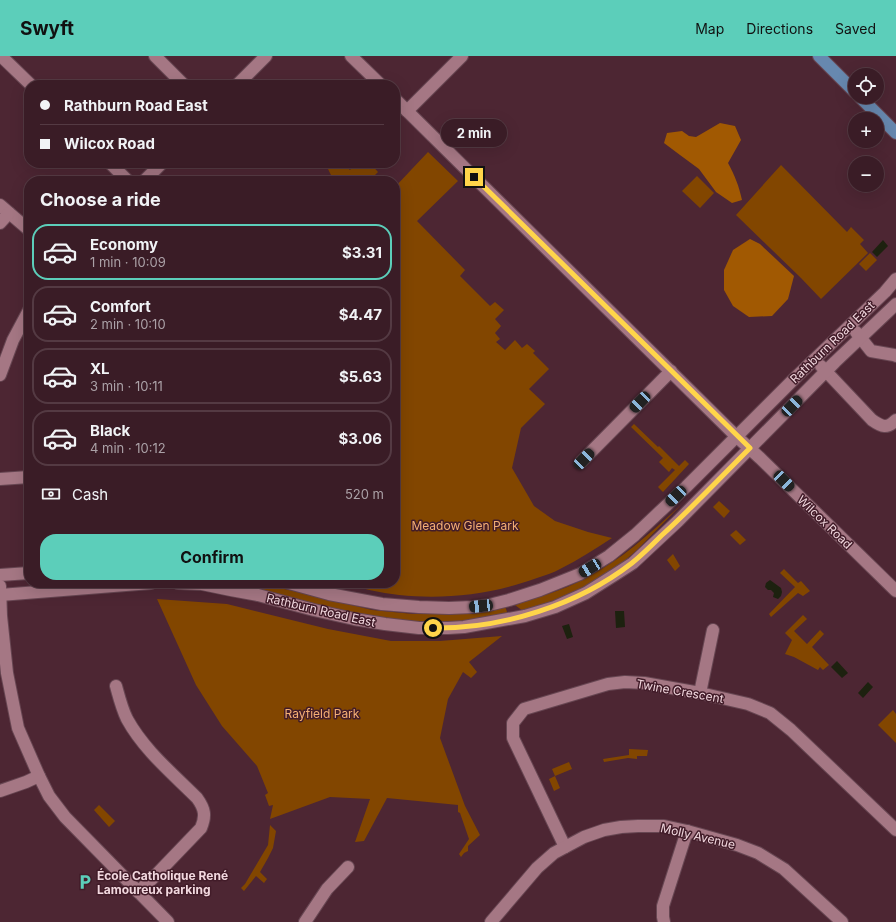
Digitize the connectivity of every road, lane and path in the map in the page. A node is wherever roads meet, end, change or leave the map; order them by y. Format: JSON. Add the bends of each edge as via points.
{"nodes":[{"id":1,"x":1,"y":56,"type":"edge"},
{"id":2,"x":155,"y":56,"type":"edge"},
{"id":3,"x":266,"y":56,"type":"edge"},
{"id":4,"x":351,"y":56,"type":"edge"},
{"id":5,"x":462,"y":56,"type":"edge"},
{"id":6,"x":819,"y":56,"type":"edge"},
{"id":7,"x":26,"y":80,"type":"edge"},
{"id":8,"x":179,"y":80,"type":"edge"},
{"id":9,"x":242,"y":80,"type":"edge"},
{"id":10,"x":376,"y":80,"type":"edge"},
{"id":11,"x":848,"y":85,"type":"edge"},
{"id":12,"x":400,"y":104,"type":"edge"},
{"id":13,"x":867,"y":104,"type":"edge"},
{"id":14,"x":407,"y":110,"type":"junction"},
{"id":15,"x":896,"y":133,"type":"edge"},
{"id":16,"x":115,"y":168,"type":"edge"},
{"id":17,"x":157,"y":168,"type":"edge"},
{"id":18,"x":123,"y":176,"type":"edge"},
{"id":19,"x":149,"y":176,"type":"edge"},
{"id":20,"x":4,"y":209,"type":"edge"},
{"id":21,"x":0,"y":223,"type":"edge"},
{"id":22,"x":24,"y":226,"type":"edge"},
{"id":23,"x":895,"y":282,"type":"edge"},
{"id":24,"x":896,"y":304,"type":"edge"},
{"id":25,"x":24,"y":319,"type":"edge"},
{"id":26,"x":850,"y":325,"type":"junction"},
{"id":27,"x":861,"y":337,"type":"junction"},
{"id":28,"x":896,"y":356,"type":"edge"},
{"id":29,"x":814,"y":359,"type":"junction"},
{"id":30,"x":671,"y":371,"type":"junction"},
{"id":31,"x":826,"y":372,"type":"junction"},
{"id":32,"x":0,"y":375,"type":"edge"},
{"id":33,"x":896,"y":420,"type":"edge"},
{"id":34,"x":736,"y":436,"type":"junction"},
{"id":35,"x":750,"y":448,"type":"junction"},
{"id":36,"x":581,"y":462,"type":"dead end"},
{"id":37,"x":24,"y":477,"type":"edge"},
{"id":38,"x":0,"y":479,"type":"edge"},
{"id":39,"x":24,"y":573,"type":"edge"},
{"id":40,"x":0,"y":575,"type":"edge"},
{"id":41,"x":67,"y":588,"type":"edge"},
{"id":42,"x":221,"y":588,"type":"edge"},
{"id":43,"x":307,"y":588,"type":"edge"},
{"id":44,"x":896,"y":591,"type":"edge"},
{"id":45,"x":0,"y":592,"type":"edge"},
{"id":46,"x":713,"y":630,"type":"dead end"},
{"id":47,"x":116,"y":686,"type":"dead end"},
{"id":48,"x":700,"y":693,"type":"junction"},
{"id":49,"x":39,"y":776,"type":"junction"},
{"id":50,"x":0,"y":791,"type":"edge"},
{"id":51,"x":896,"y":830,"type":"edge"},
{"id":52,"x":688,"y":831,"type":"junction"},
{"id":53,"x":565,"y":847,"type":"junction"},
{"id":54,"x":348,"y":867,"type":"dead end"},
{"id":55,"x":138,"y":892,"type":"junction"},
{"id":56,"x":168,"y":922,"type":"edge"},
{"id":57,"x":305,"y":922,"type":"edge"},
{"id":58,"x":491,"y":922,"type":"edge"},
{"id":59,"x":664,"y":922,"type":"edge"},
{"id":60,"x":842,"y":922,"type":"edge"}],
"edges":[{"from":1,"to":7,"type":"street"},
{"from":2,"to":8,"type":"street"},
{"from":3,"to":9,"type":"street"},
{"from":4,"to":10,"type":"street"},
{"from":5,"to":14,"type":"street"},
{"from":6,"to":11,"type":"main road"},
{"from":12,"to":14,"type":"street","name":"Wilcox Road"},
{"from":13,"to":15,"type":"main road"},
{"from":14,"to":30,"type":"street","name":"Wilcox Road"},
{"from":16,"to":18,"type":"street"},
{"from":17,"to":19,"type":"street"},
{"from":20,"to":21,"type":"street"},
{"from":20,"to":22,"type":"street"},
{"from":23,"to":26,"type":"street","name":"Rathburn Road East"},
{"from":24,"to":27,"type":"street","name":"Rathburn Road East"},
{"from":25,"to":32,"type":"street"},
{"from":26,"to":27,"type":"street"},
{"from":26,"to":29,"type":"street","name":"Rathburn Road East"},
{"from":27,"to":28,"type":"street","via":[[871,351]]},
{"from":27,"to":31,"type":"street","name":"Rathburn Road East"},
{"from":29,"to":31,"type":"street"},
{"from":29,"to":34,"type":"street","name":"Rathburn Road East"},
{"from":30,"to":34,"type":"street","name":"Wilcox Road"},
{"from":30,"to":36,"type":"street"},
{"from":31,"to":33,"type":"street","via":[[879,425],[886,426]]},
{"from":31,"to":35,"type":"street","name":"Rathburn Road East"},
{"from":34,"to":35,"type":"street","name":"Wilcox Road"},
{"from":34,"to":43,"type":"street","name":"Rathburn Road East","via":[[686,487],[609,556],[580,574],[540,590],[489,605],[449,608],[382,604]]},
{"from":35,"to":42,"type":"street","name":"Rathburn Road East","via":[[633,563],[586,593],[555,607],[525,616],[464,627],[419,628],[334,615]]},
{"from":35,"to":44,"type":"street","name":"Wilcox Road"},
{"from":37,"to":38,"type":"street"},
{"from":39,"to":40,"type":"street"},
{"from":41,"to":45,"type":"street"},
{"from":45,"to":49,"type":"street","via":[[7,673],[18,728]]},
{"from":46,"to":48,"type":"street"},
{"from":47,"to":55,"type":"street","via":[[127,718],[140,740],[197,798],[205,816],[201,828]]},
{"from":48,"to":51,"type":"street","name":"Twine Crescent","via":[[748,704],[770,713]]},
{"from":48,"to":53,"type":"street","name":"Twine Crescent","via":[[625,682],[608,684],[524,709],[513,723],[513,738]]},
{"from":49,"to":50,"type":"street"},
{"from":49,"to":55,"type":"street","via":[[49,796],[65,817]]},
{"from":52,"to":53,"type":"street","name":"Molly Avenue","via":[[664,826],[621,827],[584,837]]},
{"from":52,"to":59,"type":"street","via":[[663,906]]},
{"from":52,"to":60,"type":"street","name":"Molly Avenue","via":[[737,845],[771,860]]},
{"from":53,"to":58,"type":"street","name":"Molly Avenue","via":[[537,868]]},
{"from":54,"to":57,"type":"street","via":[[327,889]]},
{"from":55,"to":56,"type":"street"}]}
